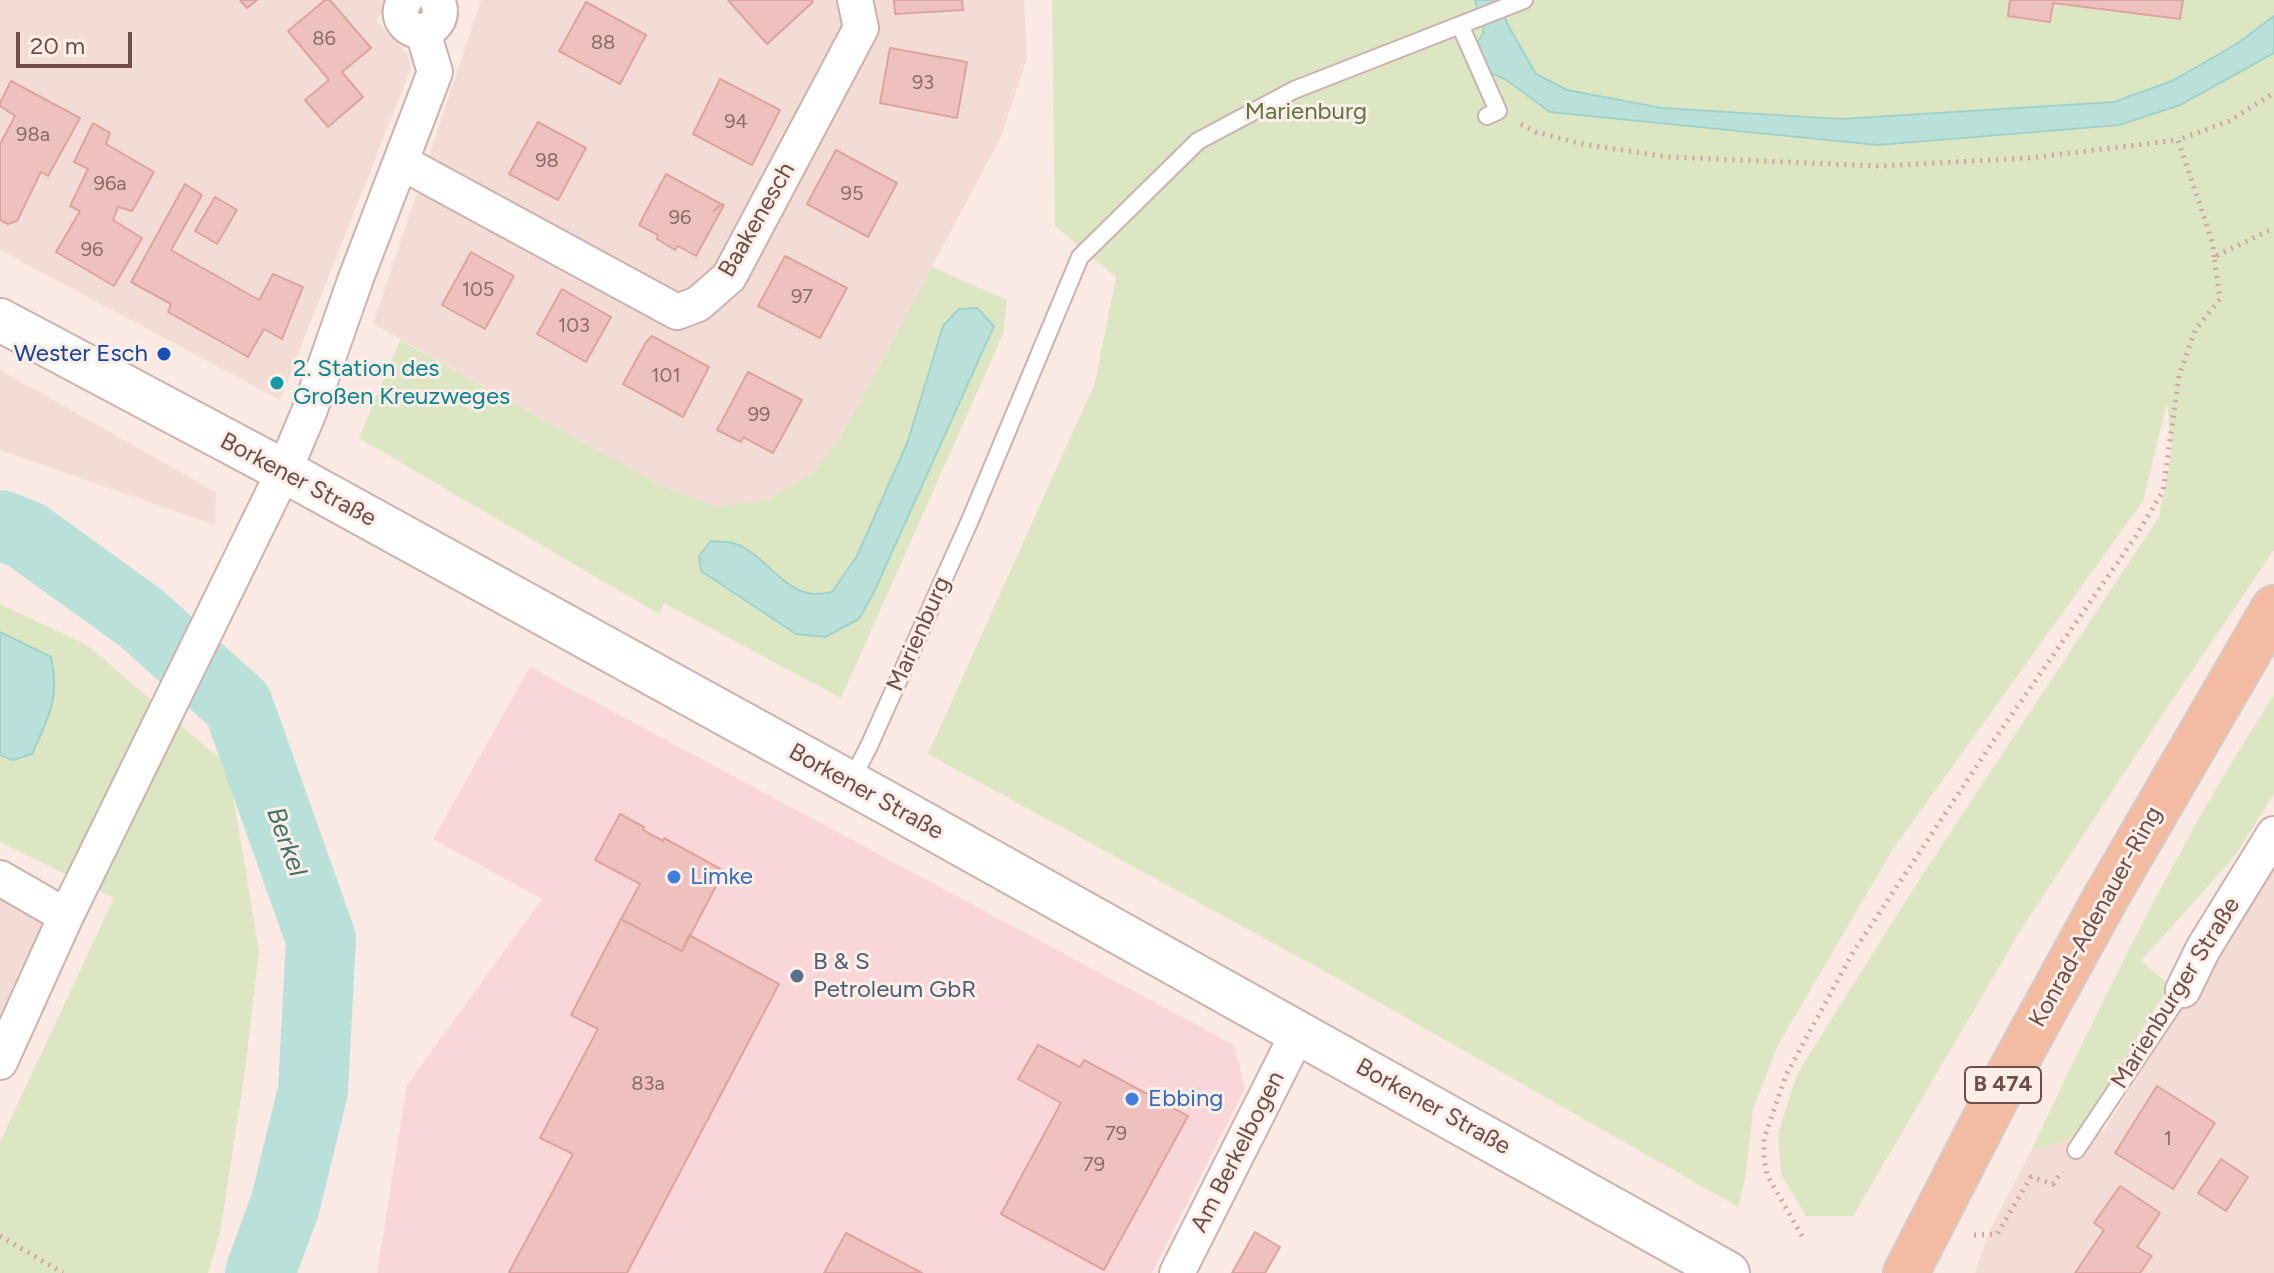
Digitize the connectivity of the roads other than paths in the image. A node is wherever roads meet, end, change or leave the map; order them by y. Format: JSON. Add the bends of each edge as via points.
{"nodes":[{"id":1,"x":437,"y":0,"type":"edge"},
{"id":2,"x":855,"y":0,"type":"edge"},
{"id":3,"x":1524,"y":0,"type":"edge"},
{"id":4,"x":399,"y":2,"type":"edge"},
{"id":5,"x":1460,"y":25,"type":"junction"},
{"id":6,"x":423,"y":32,"type":"junction"},
{"id":7,"x":1493,"y":114,"type":"road end"},
{"id":8,"x":401,"y":162,"type":"junction"},
{"id":9,"x":0,"y":320,"type":"edge"},
{"id":10,"x":284,"y":471,"type":"junction"},
{"id":11,"x":2274,"y":608,"type":"edge"},
{"id":12,"x":850,"y":782,"type":"junction"},
{"id":13,"x":2274,"y":834,"type":"edge"},
{"id":14,"x":0,"y":878,"type":"edge"},
{"id":15,"x":66,"y":916,"type":"junction"},
{"id":16,"x":2183,"y":990,"type":"joint"},
{"id":17,"x":1299,"y":1031,"type":"junction"},
{"id":18,"x":0,"y":1062,"type":"edge"},
{"id":19,"x":2076,"y":1150,"type":"road end"},
{"id":20,"x":1177,"y":1273,"type":"edge"},
{"id":21,"x":1728,"y":1273,"type":"edge"},
{"id":22,"x":1906,"y":1273,"type":"edge"}],
"edges":[{"from":1,"to":6,"type":"street","via":[[438,21]]},
{"from":2,"to":8,"type":"street","name":"Baakenesch","via":[[861,28],[729,277],[698,304],[677,312]]},
{"from":3,"to":5,"type":"lane","name":"Marienburg"},
{"from":4,"to":6,"type":"street","via":[[401,20]]},
{"from":5,"to":7,"type":"lane"},
{"from":5,"to":12,"type":"lane","name":"Marienburg","via":[[1294,90],[1198,141],[1080,257],[971,518]]},
{"from":6,"to":8,"type":"street","via":[[435,72]]},
{"from":8,"to":10,"type":"street"},
{"from":9,"to":10,"type":"street","name":"Borkener Straße"},
{"from":10,"to":12,"type":"street","name":"Borkener Straße"},
{"from":10,"to":15,"type":"street"},
{"from":11,"to":22,"type":"main road","name":"Konrad-Adenauer-Ring","number":"B 474","via":[[2105,899]]},
{"from":12,"to":17,"type":"street","name":"Borkener Straße"},
{"from":13,"to":16,"type":"street","name":"Marienburger Straße"},
{"from":14,"to":15,"type":"street"},
{"from":15,"to":18,"type":"street"},
{"from":16,"to":19,"type":"lane","name":"Marienburger Straße"},
{"from":17,"to":20,"type":"street","name":"Am Berkelbogen"},
{"from":17,"to":21,"type":"street","name":"Borkener Straße"}]}
